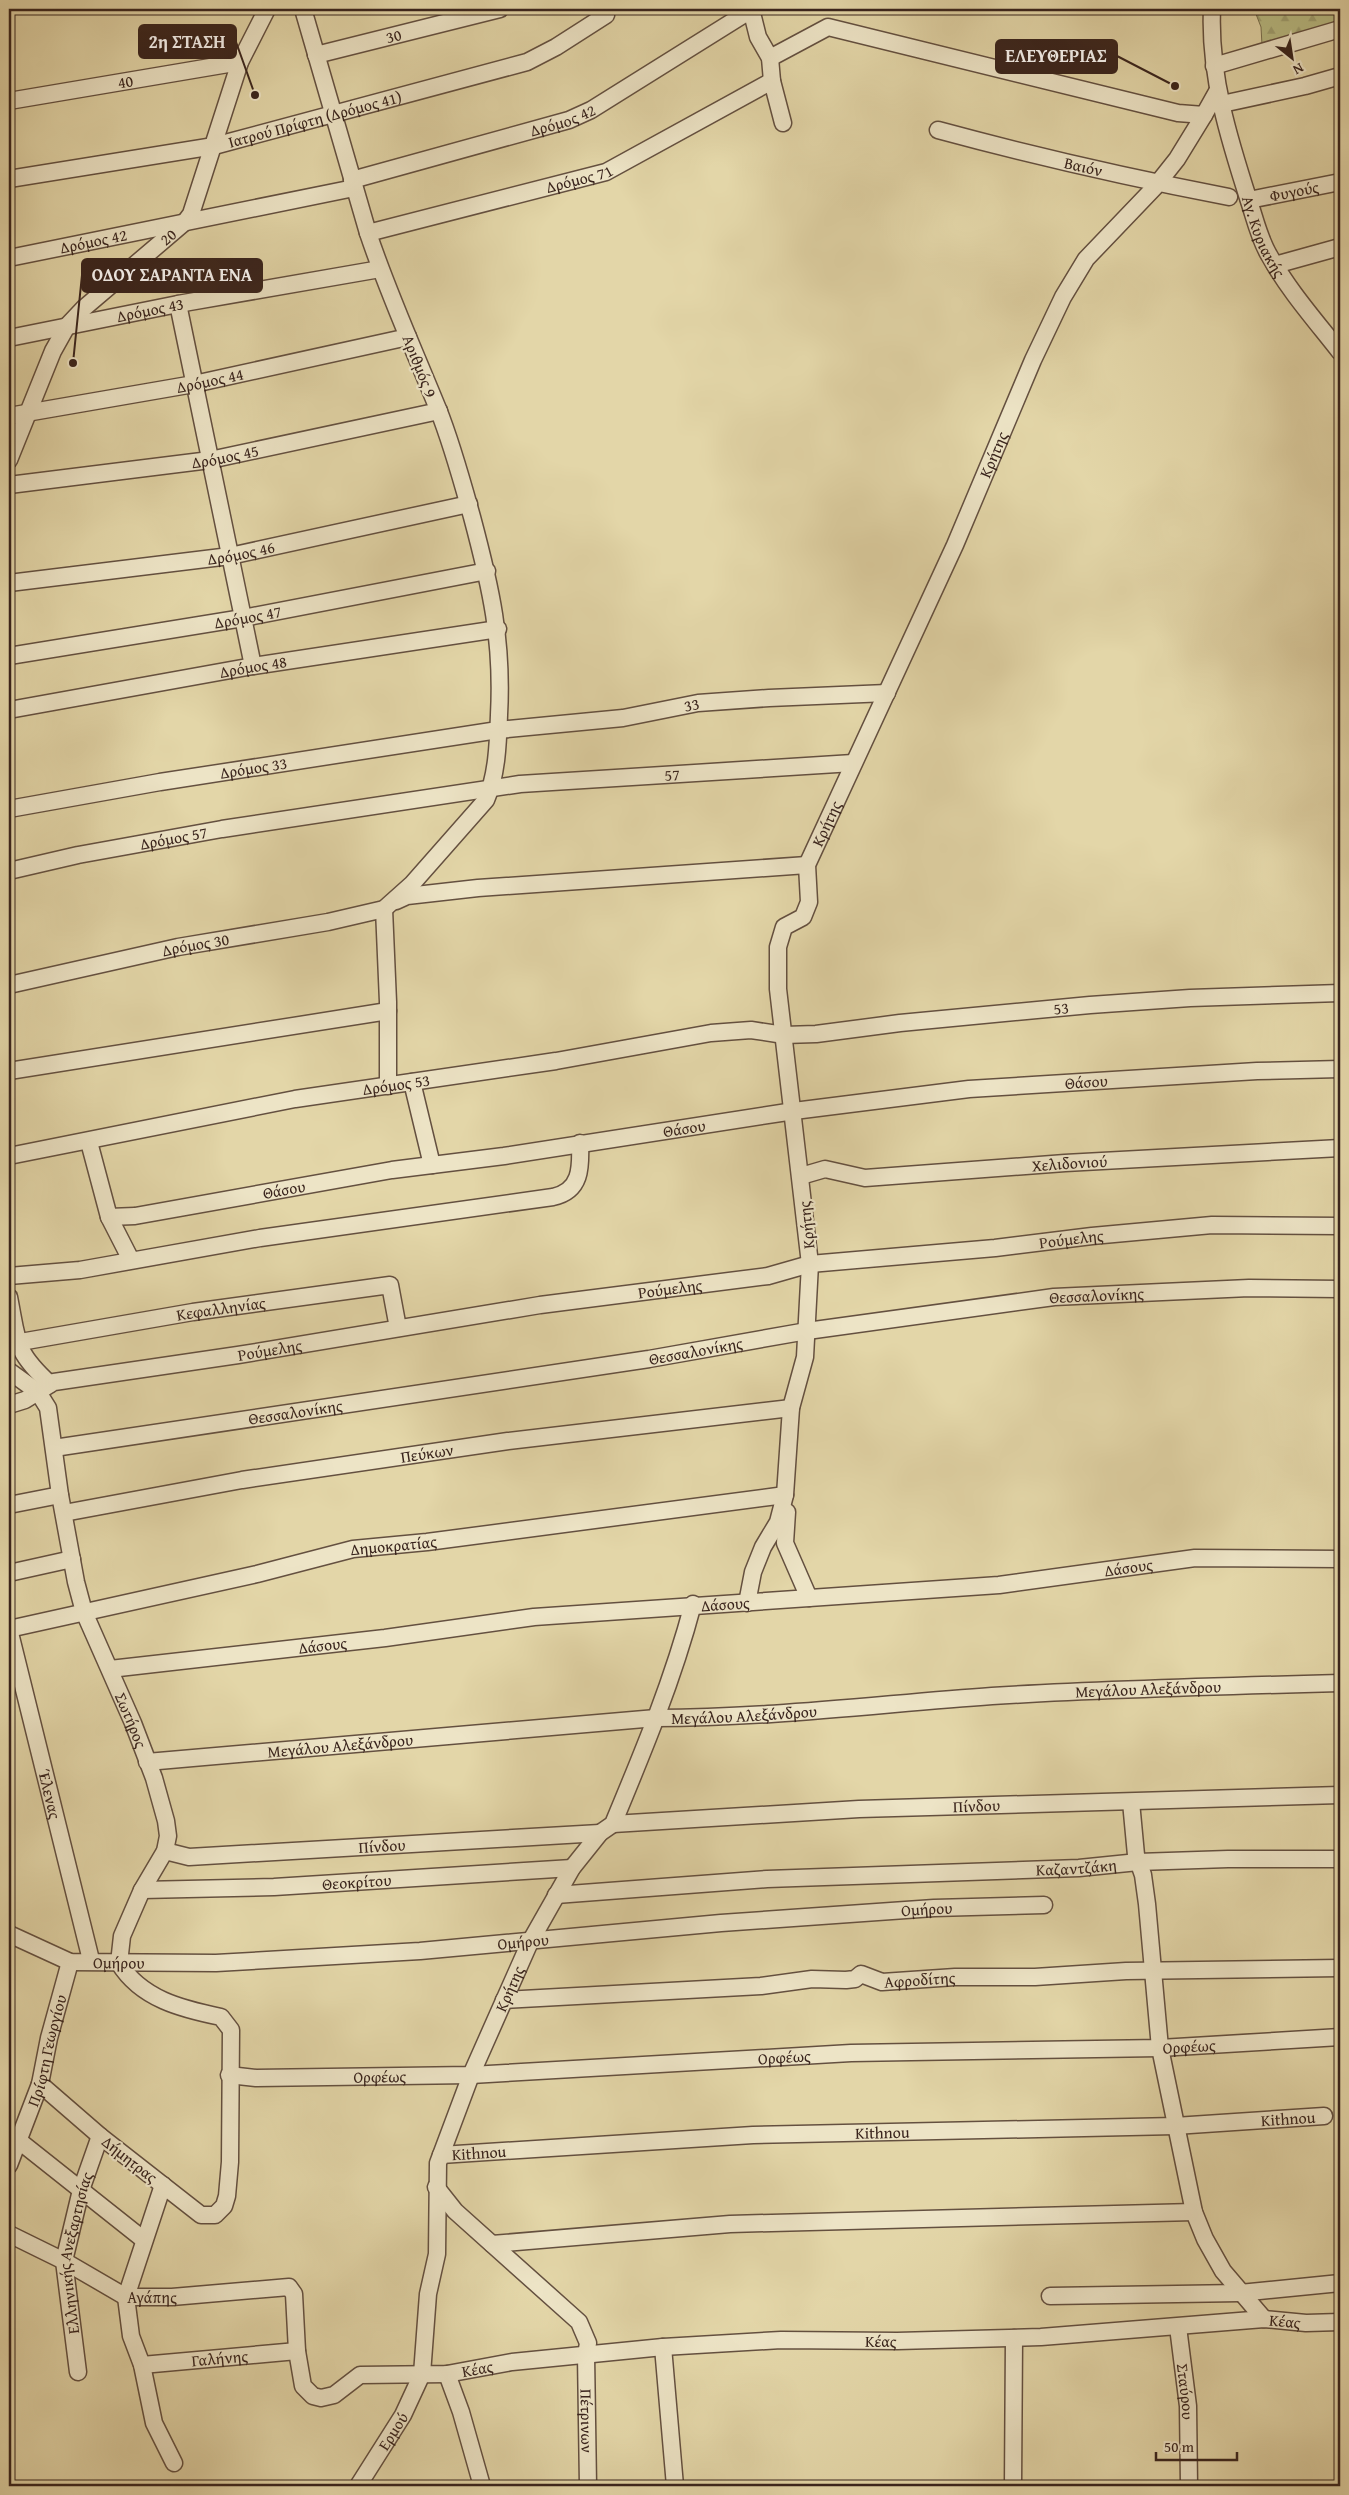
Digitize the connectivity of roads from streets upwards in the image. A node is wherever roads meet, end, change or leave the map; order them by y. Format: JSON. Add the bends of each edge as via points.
{"nodes":[{"id":1,"x":267,"y":9,"type":"edge"},
{"id":2,"x":303,"y":9,"type":"edge"},
{"id":3,"x":500,"y":9,"type":"edge"},
{"id":4,"x":1212,"y":9,"type":"edge"},
{"id":5,"x":751,"y":10,"type":"edge"},
{"id":6,"x":455,"y":14,"type":"edge"},
{"id":7,"x":606,"y":14,"type":"dead end"},
{"id":8,"x":1340,"y":29,"type":"edge"},
{"id":9,"x":316,"y":55,"type":"junction"},
{"id":10,"x":770,"y":58,"type":"junction"},
{"id":11,"x":240,"y":62,"type":"junction"},
{"id":12,"x":1214,"y":66,"type":"junction"},
{"id":13,"x":1340,"y":76,"type":"edge"},
{"id":14,"x":772,"y":81,"type":"junction"},
{"id":15,"x":1220,"y":97,"type":"junction"},
{"id":16,"x":9,"y":101,"type":"edge"},
{"id":17,"x":333,"y":115,"type":"junction"},
{"id":18,"x":1204,"y":115,"type":"junction"},
{"id":19,"x":783,"y":123,"type":"dead end"},
{"id":20,"x":938,"y":130,"type":"dead end"},
{"id":21,"x":214,"y":146,"type":"junction"},
{"id":22,"x":9,"y":178,"type":"edge"},
{"id":23,"x":1340,"y":182,"type":"edge"},
{"id":24,"x":353,"y":184,"type":"junction"},
{"id":25,"x":1157,"y":184,"type":"junction"},
{"id":26,"x":1230,"y":197,"type":"dead end"},
{"id":27,"x":1249,"y":200,"type":"junction"},
{"id":28,"x":185,"y":222,"type":"junction"},
{"id":29,"x":368,"y":233,"type":"junction"},
{"id":30,"x":1340,"y":247,"type":"edge"},
{"id":31,"x":9,"y":258,"type":"edge"},
{"id":32,"x":1274,"y":265,"type":"junction"},
{"id":33,"x":380,"y":269,"type":"junction"},
{"id":34,"x":178,"y":304,"type":"junction"},
{"id":35,"x":67,"y":326,"type":"junction"},
{"id":36,"x":408,"y":337,"type":"junction"},
{"id":37,"x":9,"y":338,"type":"edge"},
{"id":38,"x":1340,"y":352,"type":"edge"},
{"id":39,"x":194,"y":384,"type":"junction"},
{"id":40,"x":438,"y":411,"type":"junction"},
{"id":41,"x":27,"y":412,"type":"junction"},
{"id":42,"x":9,"y":416,"type":"edge"},
{"id":43,"x":9,"y":460,"type":"edge"},
{"id":44,"x":210,"y":460,"type":"junction"},
{"id":45,"x":9,"y":485,"type":"edge"},
{"id":46,"x":468,"y":504,"type":"junction"},
{"id":47,"x":230,"y":556,"type":"junction"},
{"id":48,"x":487,"y":571,"type":"junction"},
{"id":49,"x":9,"y":583,"type":"edge"},
{"id":50,"x":244,"y":618,"type":"junction"},
{"id":51,"x":498,"y":629,"type":"junction"},
{"id":52,"x":9,"y":656,"type":"edge"},
{"id":53,"x":252,"y":666,"type":"junction"},
{"id":54,"x":887,"y":694,"type":"junction"},
{"id":55,"x":9,"y":710,"type":"edge"},
{"id":56,"x":498,"y":730,"type":"junction"},
{"id":57,"x":853,"y":763,"type":"junction"},
{"id":58,"x":491,"y":788,"type":"junction"},
{"id":59,"x":9,"y":810,"type":"edge"},
{"id":60,"x":340,"y":812,"type":"joint"},
{"id":61,"x":807,"y":865,"type":"junction"},
{"id":62,"x":9,"y":871,"type":"edge"},
{"id":63,"x":388,"y":906,"type":"junction"},
{"id":64,"x":9,"y":985,"type":"edge"},
{"id":65,"x":1340,"y":993,"type":"edge"},
{"id":66,"x":388,"y":1011,"type":"junction"},
{"id":67,"x":784,"y":1035,"type":"junction"},
{"id":68,"x":1340,"y":1070,"type":"edge"},
{"id":69,"x":9,"y":1071,"type":"edge"},
{"id":70,"x":412,"y":1082,"type":"junction"},
{"id":71,"x":388,"y":1086,"type":"junction"},
{"id":72,"x":794,"y":1111,"type":"junction"},
{"id":73,"x":89,"y":1142,"type":"junction"},
{"id":74,"x":580,"y":1143,"type":"junction"},
{"id":75,"x":1340,"y":1148,"type":"edge"},
{"id":76,"x":9,"y":1156,"type":"edge"},
{"id":77,"x":432,"y":1165,"type":"junction"},
{"id":78,"x":800,"y":1176,"type":"junction"},
{"id":79,"x":109,"y":1216,"type":"junction"},
{"id":80,"x":1340,"y":1226,"type":"edge"},
{"id":81,"x":131,"y":1260,"type":"junction"},
{"id":82,"x":810,"y":1264,"type":"junction"},
{"id":83,"x":9,"y":1276,"type":"edge"},
{"id":84,"x":1340,"y":1289,"type":"edge"},
{"id":85,"x":9,"y":1297,"type":"edge"},
{"id":86,"x":398,"y":1328,"type":"junction"},
{"id":87,"x":807,"y":1331,"type":"junction"},
{"id":88,"x":13,"y":1343,"type":"edge"},
{"id":89,"x":9,"y":1371,"type":"edge"},
{"id":90,"x":44,"y":1388,"type":"junction"},
{"id":91,"x":9,"y":1405,"type":"edge"},
{"id":92,"x":791,"y":1408,"type":"junction"},
{"id":93,"x":54,"y":1448,"type":"junction"},
{"id":94,"x":60,"y":1495,"type":"junction"},
{"id":95,"x":785,"y":1495,"type":"junction"},
{"id":96,"x":9,"y":1505,"type":"edge"},
{"id":97,"x":64,"y":1513,"type":"junction"},
{"id":98,"x":72,"y":1559,"type":"junction"},
{"id":99,"x":1340,"y":1559,"type":"edge"},
{"id":100,"x":9,"y":1573,"type":"edge"},
{"id":101,"x":809,"y":1598,"type":"junction"},
{"id":102,"x":747,"y":1603,"type":"junction"},
{"id":103,"x":693,"y":1604,"type":"junction"},
{"id":104,"x":84,"y":1612,"type":"junction"},
{"id":105,"x":9,"y":1629,"type":"edge"},
{"id":106,"x":110,"y":1669,"type":"junction"},
{"id":107,"x":1340,"y":1682,"type":"edge"},
{"id":108,"x":656,"y":1718,"type":"junction"},
{"id":109,"x":147,"y":1762,"type":"junction"},
{"id":110,"x":1340,"y":1795,"type":"edge"},
{"id":111,"x":1131,"y":1802,"type":"junction"},
{"id":112,"x":606,"y":1828,"type":"junction"},
{"id":113,"x":165,"y":1851,"type":"junction"},
{"id":114,"x":1340,"y":1859,"type":"edge"},
{"id":115,"x":1138,"y":1862,"type":"junction"},
{"id":116,"x":572,"y":1868,"type":"junction"},
{"id":117,"x":142,"y":1890,"type":"junction"},
{"id":118,"x":556,"y":1895,"type":"junction"},
{"id":119,"x":1044,"y":1905,"type":"dead end"},
{"id":120,"x":9,"y":1934,"type":"edge"},
{"id":121,"x":530,"y":1942,"type":"junction"},
{"id":122,"x":91,"y":1960,"type":"junction"},
{"id":123,"x":70,"y":1962,"type":"junction"},
{"id":124,"x":118,"y":1963,"type":"junction"},
{"id":125,"x":1340,"y":1968,"type":"edge"},
{"id":126,"x":1152,"y":1971,"type":"junction"},
{"id":127,"x":504,"y":2000,"type":"junction"},
{"id":128,"x":1340,"y":2037,"type":"edge"},
{"id":129,"x":1160,"y":2048,"type":"junction"},
{"id":130,"x":229,"y":2075,"type":"junction"},
{"id":131,"x":470,"y":2075,"type":"junction"},
{"id":132,"x":40,"y":2084,"type":"junction"},
{"id":133,"x":1324,"y":2116,"type":"dead end"},
{"id":134,"x":1175,"y":2126,"type":"junction"},
{"id":135,"x":100,"y":2136,"type":"junction"},
{"id":136,"x":18,"y":2140,"type":"junction"},
{"id":137,"x":441,"y":2155,"type":"junction"},
{"id":138,"x":9,"y":2165,"type":"edge"},
{"id":139,"x":163,"y":2185,"type":"junction"},
{"id":140,"x":436,"y":2187,"type":"junction"},
{"id":141,"x":81,"y":2190,"type":"junction"},
{"id":142,"x":1194,"y":2212,"type":"junction"},
{"id":143,"x":9,"y":2234,"type":"edge"},
{"id":144,"x":144,"y":2240,"type":"junction"},
{"id":145,"x":492,"y":2244,"type":"junction"},
{"id":146,"x":64,"y":2261,"type":"junction"},
{"id":147,"x":1340,"y":2283,"type":"edge"},
{"id":148,"x":281,"y":2286,"type":"joint"},
{"id":149,"x":1240,"y":2293,"type":"junction"},
{"id":150,"x":1050,"y":2296,"type":"dead end"},
{"id":151,"x":126,"y":2297,"type":"junction"},
{"id":152,"x":1264,"y":2320,"type":"junction"},
{"id":153,"x":1340,"y":2322,"type":"edge"},
{"id":154,"x":1178,"y":2327,"type":"junction"},
{"id":155,"x":1014,"y":2338,"type":"junction"},
{"id":156,"x":663,"y":2347,"type":"junction"},
{"id":157,"x":297,"y":2351,"type":"junction"},
{"id":158,"x":586,"y":2354,"type":"junction"},
{"id":159,"x":142,"y":2365,"type":"junction"},
{"id":160,"x":78,"y":2372,"type":"dead end"},
{"id":161,"x":422,"y":2374,"type":"junction"},
{"id":162,"x":447,"y":2374,"type":"junction"},
{"id":163,"x":174,"y":2463,"type":"dead end"},
{"id":164,"x":358,"y":2486,"type":"edge"},
{"id":165,"x":482,"y":2486,"type":"edge"},
{"id":166,"x":588,"y":2486,"type":"edge"},
{"id":167,"x":675,"y":2486,"type":"edge"},
{"id":168,"x":1013,"y":2486,"type":"edge"},
{"id":169,"x":1189,"y":2486,"type":"edge"}],
"edges":[{"from":1,"to":11,"type":"street","name":"20"},
{"from":2,"to":9,"type":"street","name":"Αριθμός 9"},
{"from":3,"to":6,"type":"street","name":"30"},
{"from":4,"to":12,"type":"street","name":"Αγ. Κυριακής"},
{"from":5,"to":10,"type":"street","via":[[758,37]]},
{"from":5,"to":24,"type":"street","name":"Δρόμος 42","via":[[591,110],[569,120]]},
{"from":6,"to":9,"type":"street","name":"30"},
{"from":7,"to":17,"type":"street","name":"Ιατρού Πρίφτη (Δρόμος 41)","via":[[527,62]]},
{"from":8,"to":12,"type":"street"},
{"from":9,"to":17,"type":"street","name":"Αριθμός 9"},
{"from":10,"to":14,"type":"street"},
{"from":10,"to":18,"type":"street","via":[[828,27],[1178,113]]},
{"from":11,"to":16,"type":"street","name":"40"},
{"from":11,"to":21,"type":"street","name":"20"},
{"from":12,"to":15,"type":"street","name":"Αγ. Κυριακής"},
{"from":13,"to":15,"type":"street"},
{"from":14,"to":19,"type":"street"},
{"from":14,"to":29,"type":"street","name":"Δρόμος 71","via":[[606,172]]},
{"from":15,"to":18,"type":"street","name":"Κρήτης"},
{"from":15,"to":27,"type":"street","name":"Αγ. Κυριακής"},
{"from":17,"to":21,"type":"street","name":"Ιατρού Πρίφτη (Δρόμος 41)"},
{"from":17,"to":24,"type":"street","name":"Αριθμός 9"},
{"from":18,"to":25,"type":"street","name":"Κρήτης"},
{"from":20,"to":25,"type":"street","name":"Βαιόν"},
{"from":21,"to":22,"type":"street","name":"Ιατρού Πρίφτη (Δρόμος 41)"},
{"from":21,"to":28,"type":"street","name":"20","via":[[196,202]]},
{"from":23,"to":27,"type":"street","name":"Φυγούς"},
{"from":24,"to":28,"type":"street","name":"Δρόμος 42"},
{"from":24,"to":29,"type":"street","name":"Αριθμός 9"},
{"from":25,"to":26,"type":"street","name":"Βαιόν"},
{"from":25,"to":54,"type":"street","name":"Κρήτης","via":[[1086,259],[1063,297]]},
{"from":27,"to":32,"type":"street","name":"Αγ. Κυριακής","via":[[1259,233]]},
{"from":28,"to":31,"type":"street","name":"Δρόμος 42"},
{"from":28,"to":35,"type":"street","name":"20"},
{"from":29,"to":33,"type":"street","name":"Αριθμός 9"},
{"from":30,"to":32,"type":"street"},
{"from":32,"to":38,"type":"street","name":"Αγ. Κυριακής","via":[[1306,312]]},
{"from":33,"to":34,"type":"street","name":"Δρόμος 43"},
{"from":33,"to":36,"type":"street","name":"Αριθμός 9"},
{"from":34,"to":35,"type":"street","name":"Δρόμος 43"},
{"from":34,"to":39,"type":"street"},
{"from":35,"to":37,"type":"street","name":"Δρόμος 43"},
{"from":35,"to":41,"type":"street","name":"20"},
{"from":36,"to":39,"type":"street","name":"Δρόμος 44"},
{"from":36,"to":40,"type":"street","name":"Αριθμός 9"},
{"from":39,"to":41,"type":"street","name":"Δρόμος 44"},
{"from":39,"to":44,"type":"street"},
{"from":40,"to":44,"type":"street","name":"Δρόμος 45"},
{"from":40,"to":46,"type":"street","name":"Αριθμός 9"},
{"from":41,"to":42,"type":"street","name":"Δρόμος 44"},
{"from":41,"to":43,"type":"street","name":"20"},
{"from":44,"to":45,"type":"street","name":"Δρόμος 45"},
{"from":44,"to":47,"type":"street"},
{"from":46,"to":47,"type":"street","name":"Δρόμος 46"},
{"from":46,"to":48,"type":"street","name":"Αριθμός 9"},
{"from":47,"to":49,"type":"street","name":"Δρόμος 46"},
{"from":47,"to":50,"type":"street"},
{"from":48,"to":50,"type":"street","name":"Δρόμος 47"},
{"from":48,"to":51,"type":"street","name":"Αριθμός 9"},
{"from":50,"to":52,"type":"street","name":"Δρόμος 47"},
{"from":50,"to":53,"type":"street"},
{"from":51,"to":53,"type":"street","name":"Δρόμος 48"},
{"from":51,"to":56,"type":"street","name":"Αριθμός 9"},
{"from":53,"to":55,"type":"street","name":"Δρόμος 48"},
{"from":54,"to":56,"type":"street","name":"33","via":[[698,704],[623,718]]},
{"from":54,"to":57,"type":"street","name":"Κρήτης"},
{"from":56,"to":58,"type":"street","name":"Αριθμός 9"},
{"from":56,"to":59,"type":"street","name":"Δρόμος 33","via":[[160,782]]},
{"from":57,"to":58,"type":"street","name":"57"},
{"from":57,"to":61,"type":"street","name":"Κρήτης"},
{"from":58,"to":60,"type":"street","name":"57"},
{"from":58,"to":63,"type":"street","via":[[486,800],[423,872]]},
{"from":60,"to":62,"type":"street","name":"Δρόμος 57","via":[[222,829]]},
{"from":61,"to":63,"type":"street","name":"Δρόμος 30","via":[[478,888],[407,896]]},
{"from":61,"to":67,"type":"street","name":"Κρήτης","via":[[809,902],[803,916],[784,927],[778,947],[778,989]]},
{"from":63,"to":64,"type":"street","name":"Δρόμος 30","via":[[328,922],[178,947]]},
{"from":63,"to":66,"type":"street"},
{"from":65,"to":67,"type":"street","name":"53","via":[[1090,1005]]},
{"from":66,"to":69,"type":"street"},
{"from":66,"to":71,"type":"street"},
{"from":67,"to":70,"type":"street","name":"Δρόμος 53","via":[[751,1030],[711,1033],[556,1061]]},
{"from":67,"to":72,"type":"street","name":"Κρήτης"},
{"from":68,"to":72,"type":"street","name":"Θάσου","via":[[1257,1071],[970,1089]]},
{"from":70,"to":71,"type":"street","name":"Δρόμος 53"},
{"from":70,"to":77,"type":"street"},
{"from":71,"to":73,"type":"street","name":"Δρόμος 53","via":[[295,1099]]},
{"from":72,"to":74,"type":"street","name":"Θάσου"},
{"from":72,"to":78,"type":"street","name":"Κρήτης"},
{"from":73,"to":76,"type":"street","name":"Δρόμος 53"},
{"from":73,"to":79,"type":"street"},
{"from":74,"to":77,"type":"street","name":"Θάσου"},
{"from":74,"to":81,"type":"street","via":[[578,1176],[572,1188],[564,1194]]},
{"from":75,"to":78,"type":"street","name":"Χελιδονιού","via":[[865,1178],[825,1169]]},
{"from":77,"to":79,"type":"street","name":"Θάσου","via":[[163,1211]]},
{"from":78,"to":82,"type":"street","name":"Κρήτης"},
{"from":79,"to":81,"type":"street"},
{"from":80,"to":82,"type":"street","name":"Ρούμελης","via":[[1212,1225]]},
{"from":81,"to":83,"type":"street","via":[[80,1270]]},
{"from":82,"to":86,"type":"street","name":"Ρούμελης","via":[[768,1276],[540,1305]]},
{"from":82,"to":87,"type":"street","name":"Κρήτης"},
{"from":84,"to":87,"type":"street","name":"Θεσσαλονίκης","via":[[1249,1288],[1054,1297]]},
{"from":85,"to":88,"type":"street"},
{"from":86,"to":88,"type":"street","name":"Κεφαλληνίας","via":[[390,1285],[193,1312]]},
{"from":86,"to":90,"type":"street","name":"Ρούμελης","via":[[238,1356],[54,1382]]},
{"from":87,"to":92,"type":"street","name":"Κρήτης","via":[[805,1357]]},
{"from":87,"to":93,"type":"street","name":"Θεσσαλονίκης","via":[[649,1359]]},
{"from":88,"to":90,"type":"street"},
{"from":89,"to":90,"type":"street","name":"Σωτήρος"},
{"from":90,"to":91,"type":"street","name":"Ρούμελης"},
{"from":90,"to":93,"type":"street","name":"Σωτήρος"},
{"from":92,"to":95,"type":"street","name":"Κρήτης"},
{"from":92,"to":97,"type":"street","name":"Πεύκων","via":[[508,1441],[242,1480]]},
{"from":93,"to":94,"type":"street","name":"Σωτήρος"},
{"from":94,"to":96,"type":"street"},
{"from":94,"to":97,"type":"street","name":"Σωτήρος"},
{"from":95,"to":101,"type":"street","via":[[788,1516],[785,1543]]},
{"from":95,"to":102,"type":"street","name":"Κρήτης","via":[[778,1522],[753,1572]]},
{"from":95,"to":104,"type":"street","name":"Δημοκρατίας","via":[[353,1549]]},
{"from":97,"to":98,"type":"street","name":"Σωτήρος"},
{"from":98,"to":100,"type":"street"},
{"from":98,"to":104,"type":"street","name":"Σωτήρος"},
{"from":99,"to":101,"type":"street","name":"Δάσους","via":[[1195,1558],[999,1585]]},
{"from":101,"to":102,"type":"street","name":"Δάσους"},
{"from":102,"to":103,"type":"street","name":"Δάσους"},
{"from":103,"to":106,"type":"street","name":"Δάσους","via":[[534,1617],[385,1638]]},
{"from":103,"to":108,"type":"street","name":"Κρήτης"},
{"from":104,"to":105,"type":"street","name":"Δημοκρατίας"},
{"from":104,"to":106,"type":"street","name":"Σωτήρος"},
{"from":105,"to":122,"type":"street","name":"Έλενας"},
{"from":106,"to":109,"type":"street","name":"Σωτήρος"},
{"from":107,"to":108,"type":"street","name":"Μεγάλου Αλεξάνδρου","via":[[1123,1688],[783,1714]]},
{"from":108,"to":109,"type":"street","name":"Μεγάλου Αλεξάνδρου"},
{"from":108,"to":112,"type":"street","name":"Κρήτης"},
{"from":109,"to":113,"type":"street","name":"Σωτήρος","via":[[166,1821]]},
{"from":110,"to":111,"type":"street","name":"Πίνδου"},
{"from":111,"to":112,"type":"street","name":"Πίνδου","via":[[859,1809]]},
{"from":111,"to":115,"type":"street"},
{"from":112,"to":113,"type":"street","name":"Πίνδου","via":[[189,1857]]},
{"from":112,"to":116,"type":"street","name":"Κρήτης"},
{"from":113,"to":117,"type":"street","name":"Σωτήρος"},
{"from":114,"to":115,"type":"street","name":"Καζαντζάκη"},
{"from":115,"to":118,"type":"street","name":"Καζαντζάκη","via":[[1080,1868],[767,1879]]},
{"from":115,"to":126,"type":"street","via":[[1147,1904]]},
{"from":116,"to":117,"type":"street","name":"Θεοκρίτου","via":[[274,1887]]},
{"from":116,"to":118,"type":"street","name":"Κρήτης"},
{"from":117,"to":124,"type":"street","name":"Σωτήρος","via":[[122,1936]]},
{"from":118,"to":121,"type":"street","name":"Κρήτης"},
{"from":119,"to":121,"type":"street","name":"Ομήρου","via":[[934,1908],[722,1923]]},
{"from":120,"to":123,"type":"street","name":"Ομήρου"},
{"from":121,"to":124,"type":"street","name":"Ομήρου","via":[[216,1963]]},
{"from":121,"to":127,"type":"street","name":"Κρήτης"},
{"from":122,"to":123,"type":"street","name":"Ομήρου"},
{"from":122,"to":124,"type":"street","name":"Ομήρου"},
{"from":123,"to":132,"type":"street","name":"Πρίφτη Γεωργίου"},
{"from":124,"to":130,"type":"street","via":[[136,1986],[186,2010],[221,2017],[231,2030]]},
{"from":125,"to":126,"type":"street","name":"Αφροδίτης"},
{"from":126,"to":127,"type":"street","name":"Αφροδίτης","via":[[882,1982],[861,1974],[846,1980],[812,1979],[779,1984]]},
{"from":126,"to":129,"type":"street"},
{"from":127,"to":131,"type":"street","name":"Κρήτης"},
{"from":128,"to":129,"type":"street","name":"Ορφέως"},
{"from":129,"to":131,"type":"street","name":"Ορφέως","via":[[851,2053]]},
{"from":129,"to":134,"type":"street"},
{"from":130,"to":131,"type":"street","name":"Ορφέως","via":[[256,2078]]},
{"from":130,"to":139,"type":"street","name":"Δήμητρας","via":[[230,2162],[224,2206],[215,2215],[201,2215]]},
{"from":131,"to":137,"type":"street","name":"Κρήτης"},
{"from":132,"to":135,"type":"street","name":"Δήμητρας"},
{"from":132,"to":136,"type":"street","name":"Πρίφτη Γεωργίου"},
{"from":133,"to":134,"type":"street","name":"Κithnou"},
{"from":134,"to":137,"type":"street","name":"Κithnou","via":[[753,2135]]},
{"from":134,"to":142,"type":"street"},
{"from":135,"to":139,"type":"street","name":"Δήμητρας"},
{"from":135,"to":141,"type":"street","name":"Ελληνικής Ανεξαρτησίας"},
{"from":136,"to":138,"type":"street","name":"Πρίφτη Γεωργίου"},
{"from":136,"to":141,"type":"street"},
{"from":137,"to":140,"type":"street","name":"Κρήτης"},
{"from":139,"to":144,"type":"street"},
{"from":140,"to":145,"type":"street","name":"Πέτρινων","via":[[455,2211]]},
{"from":140,"to":161,"type":"street","name":"Κρήτης","via":[[437,2254],[428,2294]]},
{"from":141,"to":144,"type":"street"},
{"from":141,"to":146,"type":"street","name":"Ελληνικής Ανεξαρτησίας"},
{"from":142,"to":145,"type":"street","via":[[730,2224]]},
{"from":142,"to":149,"type":"street","via":[[1213,2253]]},
{"from":143,"to":146,"type":"street","name":"Αγάπης"},
{"from":144,"to":151,"type":"street"},
{"from":145,"to":158,"type":"street","name":"Πέτρινων","via":[[579,2322],[588,2343]]},
{"from":146,"to":151,"type":"street","name":"Αγάπης"},
{"from":146,"to":160,"type":"street","name":"Ελληνικής Ανεξαρτησίας"},
{"from":147,"to":149,"type":"street"},
{"from":148,"to":151,"type":"street","name":"Αγάπης","via":[[172,2297]]},
{"from":148,"to":157,"type":"street","name":"Κέας","via":[[292,2289],[294,2294]]},
{"from":149,"to":150,"type":"street"},
{"from":149,"to":152,"type":"street"},
{"from":151,"to":159,"type":"street","via":[[131,2336]]},
{"from":152,"to":153,"type":"street","name":"Κέας"},
{"from":152,"to":154,"type":"street","name":"Κέας"},
{"from":154,"to":155,"type":"street","name":"Κέας"},
{"from":154,"to":169,"type":"street","name":"Σταύρου","via":[[1188,2406]]},
{"from":155,"to":156,"type":"street","name":"Κέας","via":[[781,2340]]},
{"from":155,"to":168,"type":"street"},
{"from":156,"to":158,"type":"street","name":"Κέας"},
{"from":156,"to":167,"type":"street"},
{"from":157,"to":159,"type":"street","name":"Γαλήνης"},
{"from":157,"to":161,"type":"street","name":"Κέας","via":[[303,2386],[321,2398],[334,2395],[360,2375]]},
{"from":158,"to":162,"type":"street","name":"Κέας","via":[[512,2362]]},
{"from":158,"to":166,"type":"street","name":"Πέτρινων"},
{"from":159,"to":163,"type":"street","via":[[154,2423]]},
{"from":161,"to":162,"type":"street","name":"Κέας"},
{"from":161,"to":164,"type":"street","name":"Ερμού"},
{"from":162,"to":165,"type":"street"}]}
